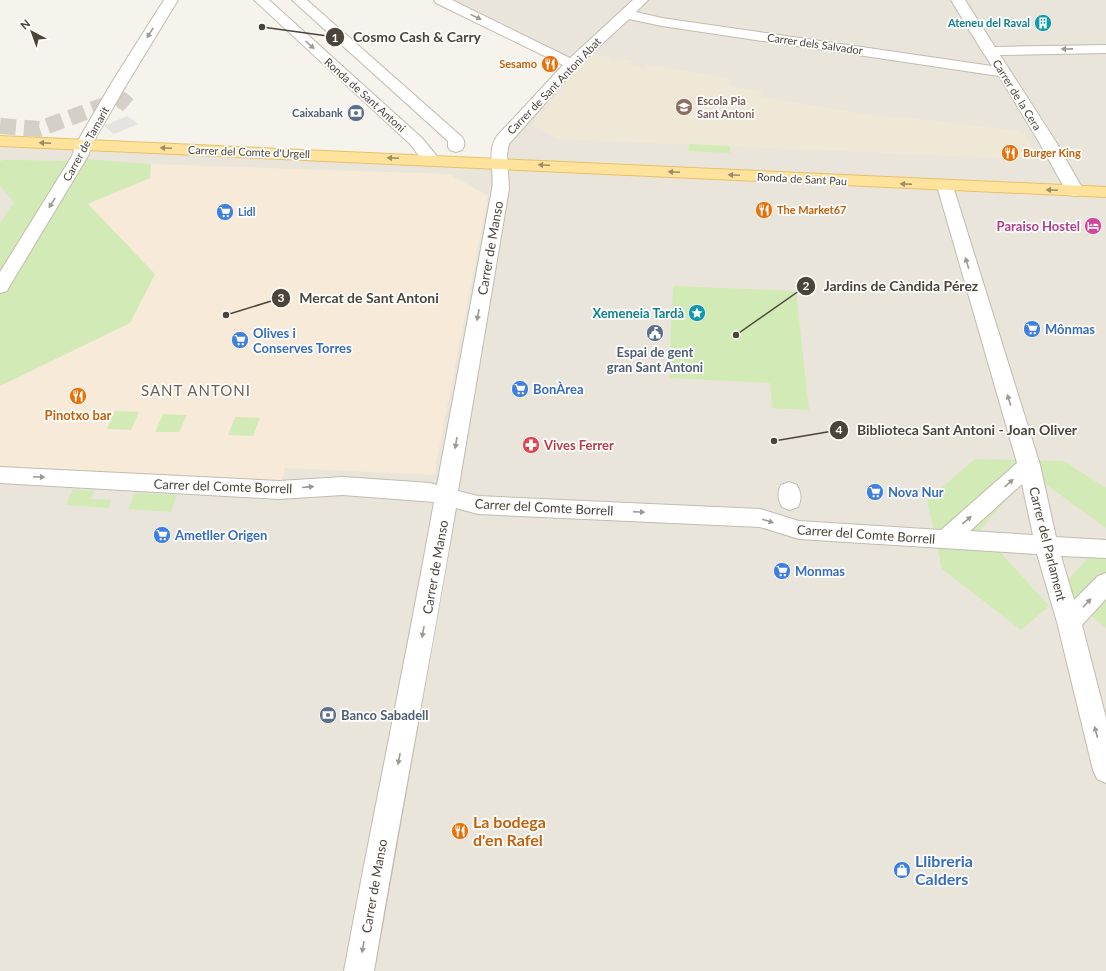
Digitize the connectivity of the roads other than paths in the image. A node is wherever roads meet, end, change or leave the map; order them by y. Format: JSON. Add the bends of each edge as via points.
{"nodes":[{"id":1,"x":170,"y":0,"type":"edge"},
{"id":2,"x":261,"y":0,"type":"edge"},
{"id":3,"x":299,"y":0,"type":"edge"},
{"id":4,"x":441,"y":0,"type":"edge"},
{"id":5,"x":641,"y":0,"type":"edge"},
{"id":6,"x":958,"y":0,"type":"edge"},
{"id":7,"x":625,"y":14,"type":"junction"},
{"id":8,"x":1106,"y":49,"type":"edge"},
{"id":9,"x":989,"y":51,"type":"junction"},
{"id":10,"x":572,"y":64,"type":"junction"},
{"id":11,"x":1005,"y":72,"type":"junction"},
{"id":12,"x":0,"y":141,"type":"edge"},
{"id":13,"x":84,"y":144,"type":"junction"},
{"id":14,"x":456,"y":147,"type":"dead end"},
{"id":15,"x":432,"y":160,"type":"junction"},
{"id":16,"x":499,"y":162,"type":"junction"},
{"id":17,"x":945,"y":186,"type":"junction"},
{"id":18,"x":1075,"y":191,"type":"junction"},
{"id":19,"x":1106,"y":192,"type":"edge"},
{"id":20,"x":0,"y":287,"type":"edge"},
{"id":21,"x":1029,"y":464,"type":"junction"},
{"id":22,"x":0,"y":475,"type":"edge"},
{"id":23,"x":447,"y":497,"type":"junction"},
{"id":24,"x":989,"y":501,"type":"joint"},
{"id":25,"x":945,"y":540,"type":"junction"},
{"id":26,"x":1046,"y":544,"type":"junction"},
{"id":27,"x":1106,"y":548,"type":"edge"},
{"id":28,"x":1106,"y":583,"type":"edge"},
{"id":29,"x":1069,"y":622,"type":"junction"},
{"id":30,"x":1106,"y":770,"type":"edge"},
{"id":31,"x":359,"y":971,"type":"edge"}],
"edges":[{"from":1,"to":13,"type":"street","name":"Carrer de Tamarit","one_way":true},
{"from":2,"to":15,"type":"street","name":"Ronda de Sant Antoni","one_way":true,"via":[[416,141]]},
{"from":3,"to":14,"type":"street","via":[[456,140]]},
{"from":4,"to":10,"type":"street","one_way":true},
{"from":5,"to":7,"type":"street","name":"Carrer de Sant Antoni Abat"},
{"from":6,"to":9,"type":"street","name":"Carrer de la Cera"},
{"from":7,"to":10,"type":"street","name":"Carrer de Sant Antoni Abat"},
{"from":7,"to":11,"type":"street","name":"Carrer dels Salvador","via":[[662,22]]},
{"from":8,"to":9,"type":"street","one_way":true},
{"from":9,"to":11,"type":"street","name":"Carrer de la Cera"},
{"from":10,"to":16,"type":"street","name":"Carrer de Sant Antoni Abat","via":[[503,139]]},
{"from":11,"to":18,"type":"street","name":"Carrer de la Cera"},
{"from":13,"to":12,"type":"main road","name":"Carrer del Comte d'Urgell","one_way":true},
{"from":15,"to":13,"type":"main road","name":"Carrer del Comte d'Urgell","one_way":true},
{"from":13,"to":20,"type":"street","name":"Carrer de Tamarit","one_way":true,"via":[[80,156]]},
{"from":15,"to":16,"type":"main road","name":"Carrer del Comte d'Urgell"},
{"from":17,"to":16,"type":"main road","name":"Ronda de Sant Pau","one_way":true},
{"from":16,"to":23,"type":"street","name":"Carrer de Manso","one_way":true,"via":[[501,180]]},
{"from":18,"to":17,"type":"main road","name":"Ronda de Sant Pau","one_way":true},
{"from":21,"to":17,"type":"street","name":"Carrer del Parlament","one_way":true},
{"from":18,"to":19,"type":"main road","name":"Ronda de Sant Pau"},
{"from":24,"to":21,"type":"street","name":"Carrer del Parlament","one_way":true},
{"from":21,"to":26,"type":"street","name":"Carrer del Parlament"},
{"from":22,"to":23,"type":"street","name":"Carrer del Comte Borrell","one_way":true,"via":[[279,490],[343,486],[430,492]]},
{"from":23,"to":25,"type":"street","name":"Carrer del Comte Borrell","one_way":true,"via":[[478,505],[760,518],[799,530]]},
{"from":23,"to":31,"type":"street","name":"Carrer de Manso","one_way":true},
{"from":25,"to":24,"type":"street","name":"Carrer del Comte Borrell","one_way":true},
{"from":25,"to":26,"type":"street","name":"Carrer del Comte Borrell"},
{"from":26,"to":27,"type":"street","name":"Carrer del Comte Borrell"},
{"from":26,"to":29,"type":"street","name":"Carrer del Parlament"},
{"from":29,"to":28,"type":"street","name":"Carrer del Parlament","one_way":true},
{"from":30,"to":29,"type":"street","name":"Carrer del Parlament","one_way":true}]}
